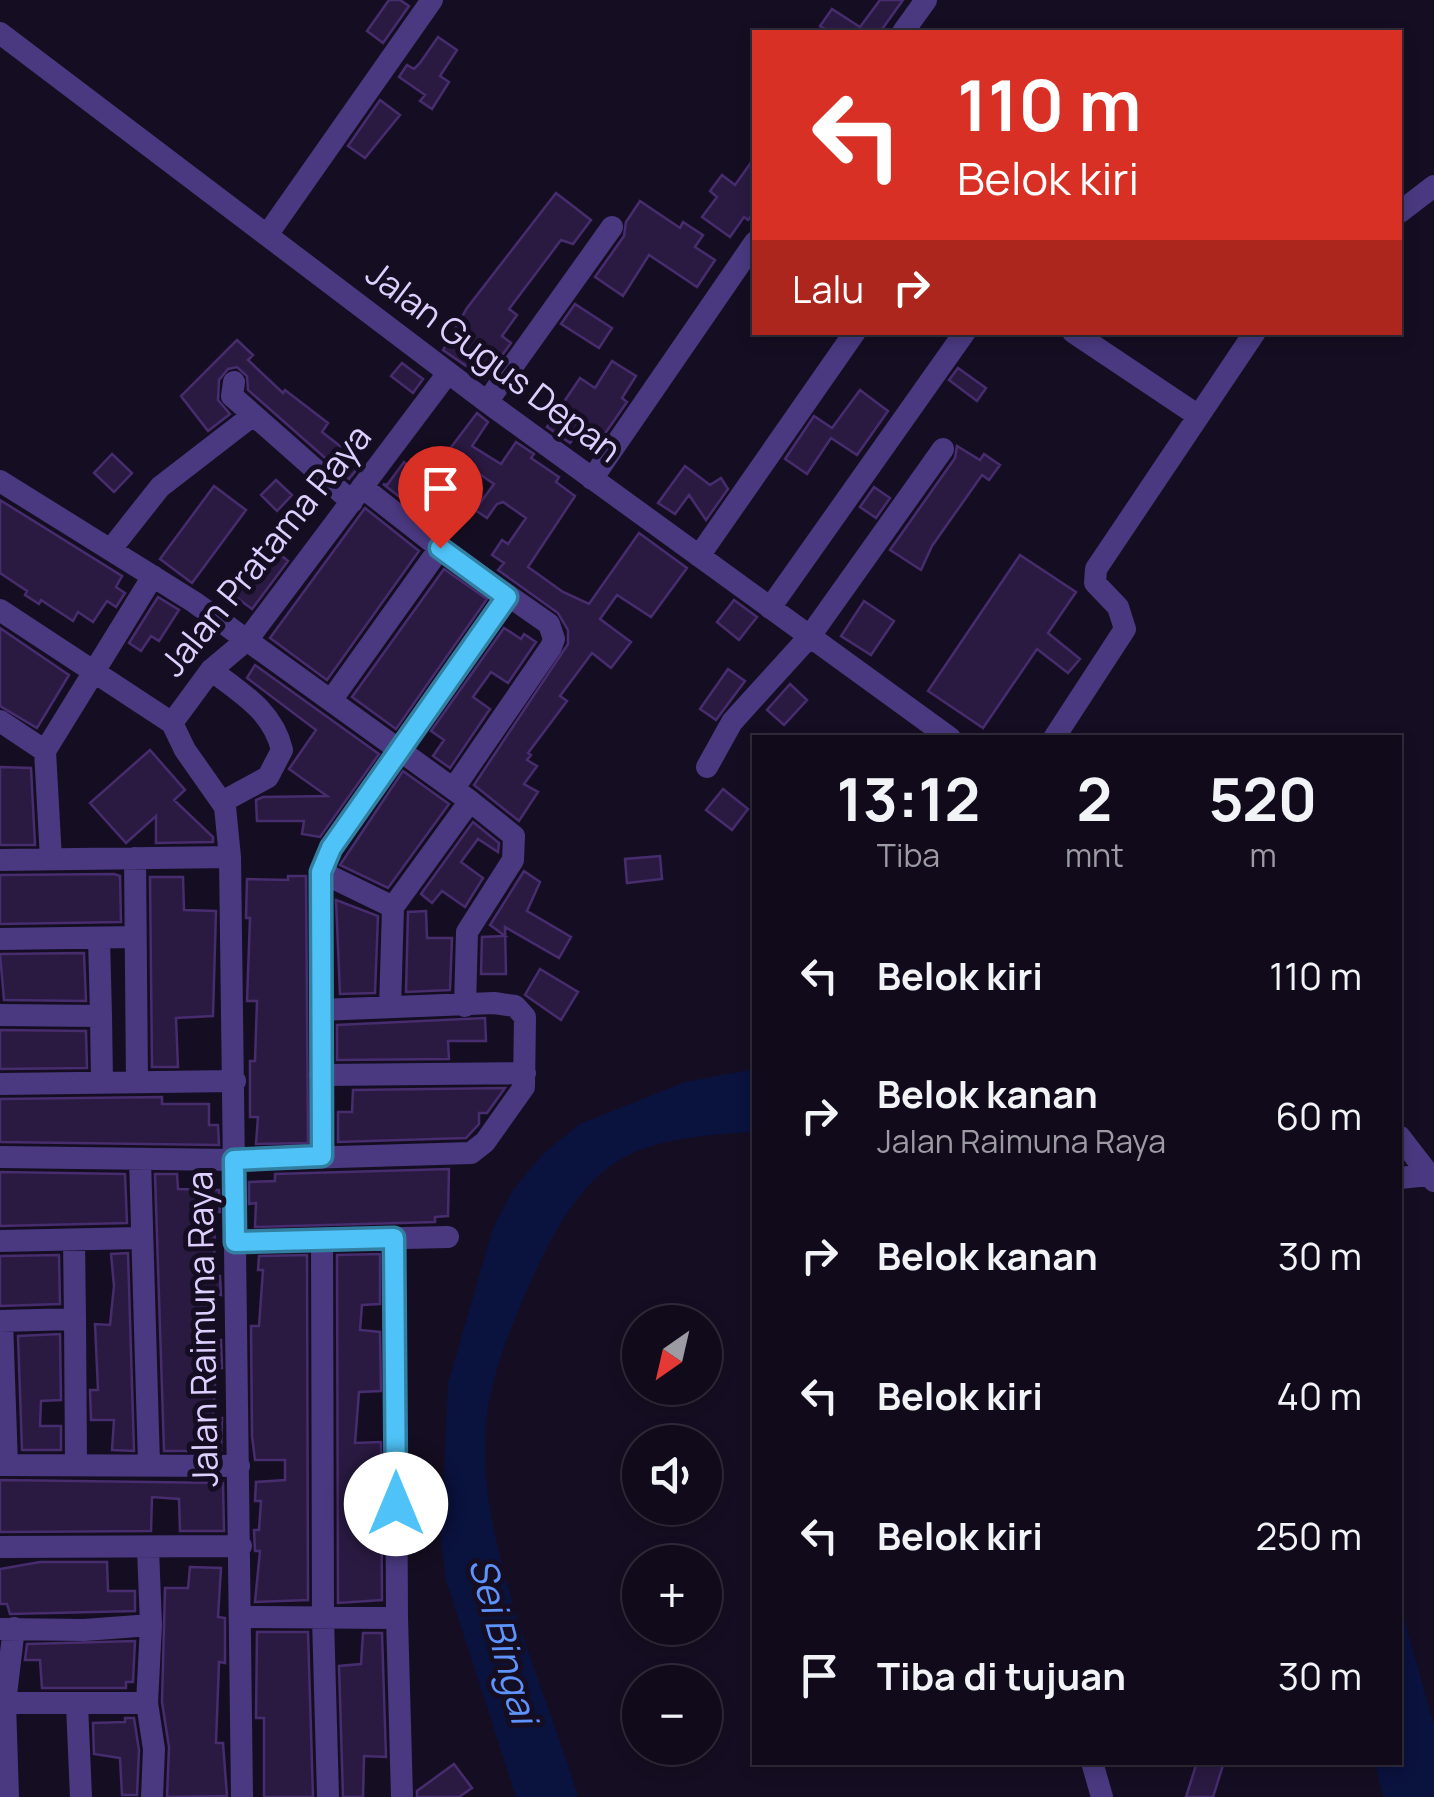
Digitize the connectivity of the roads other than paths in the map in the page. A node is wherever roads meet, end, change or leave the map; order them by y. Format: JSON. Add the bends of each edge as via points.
{"nodes":[{"id":1,"x":432,"y":0,"type":"edge"},
{"id":2,"x":926,"y":0,"type":"edge"},
{"id":3,"x":904,"y":30,"type":"edge"},
{"id":4,"x":0,"y":33,"type":"edge"},
{"id":5,"x":1434,"y":186,"type":"edge"},
{"id":6,"x":1402,"y":210,"type":"edge"},
{"id":7,"x":612,"y":227,"type":"dead end"},
{"id":8,"x":268,"y":235,"type":"junction"},
{"id":9,"x":752,"y":246,"type":"edge"},
{"id":10,"x":853,"y":335,"type":"edge"},
{"id":11,"x":962,"y":335,"type":"edge"},
{"id":12,"x":1077,"y":335,"type":"edge"},
{"id":13,"x":1253,"y":335,"type":"edge"},
{"id":14,"x":448,"y":373,"type":"junction"},
{"id":15,"x":234,"y":382,"type":"dead end"},
{"id":16,"x":488,"y":402,"type":"junction"},
{"id":17,"x":1197,"y":415,"type":"junction"},
{"id":18,"x":252,"y":416,"type":"junction"},
{"id":19,"x":943,"y":449,"type":"dead end"},
{"id":20,"x":592,"y":479,"type":"junction"},
{"id":21,"x":0,"y":481,"type":"edge"},
{"id":22,"x":357,"y":494,"type":"junction"},
{"id":23,"x":111,"y":548,"type":"junction"},
{"id":24,"x":440,"y":548,"type":"junction"},
{"id":25,"x":699,"y":556,"type":"junction"},
{"id":26,"x":154,"y":576,"type":"junction"},
{"id":27,"x":507,"y":597,"type":"junction"},
{"id":28,"x":770,"y":608,"type":"junction"},
{"id":29,"x":0,"y":610,"type":"edge"},
{"id":30,"x":810,"y":636,"type":"junction"},
{"id":31,"x":248,"y":639,"type":"junction"},
{"id":32,"x":210,"y":670,"type":"junction"},
{"id":33,"x":95,"y":671,"type":"junction"},
{"id":34,"x":332,"y":699,"type":"junction"},
{"id":35,"x":0,"y":721,"type":"edge"},
{"id":36,"x":172,"y":723,"type":"junction"},
{"id":37,"x":946,"y":735,"type":"edge"},
{"id":38,"x":1056,"y":735,"type":"edge"},
{"id":39,"x":400,"y":750,"type":"junction"},
{"id":40,"x":45,"y":751,"type":"junction"},
{"id":41,"x":706,"y":767,"type":"dead end"},
{"id":42,"x":462,"y":795,"type":"junction"},
{"id":43,"x":222,"y":802,"type":"junction"},
{"id":44,"x":230,"y":857,"type":"junction"},
{"id":45,"x":135,"y":858,"type":"junction"},
{"id":46,"x":0,"y":860,"type":"edge"},
{"id":47,"x":51,"y":860,"type":"junction"},
{"id":48,"x":321,"y":872,"type":"junction"},
{"id":49,"x":393,"y":907,"type":"junction"},
{"id":50,"x":99,"y":938,"type":"junction"},
{"id":51,"x":136,"y":938,"type":"junction"},
{"id":52,"x":0,"y":939,"type":"edge"},
{"id":53,"x":465,"y":1006,"type":"junction"},
{"id":54,"x":390,"y":1008,"type":"junction"},
{"id":55,"x":320,"y":1010,"type":"junction"},
{"id":56,"x":0,"y":1015,"type":"edge"},
{"id":57,"x":101,"y":1016,"type":"junction"},
{"id":58,"x":525,"y":1073,"type":"junction"},
{"id":59,"x":320,"y":1075,"type":"junction"},
{"id":60,"x":235,"y":1081,"type":"junction"},
{"id":61,"x":102,"y":1082,"type":"junction"},
{"id":62,"x":138,"y":1082,"type":"junction"},
{"id":63,"x":0,"y":1084,"type":"edge"},
{"id":64,"x":1402,"y":1140,"type":"edge"},
{"id":65,"x":322,"y":1156,"type":"junction"},
{"id":66,"x":0,"y":1157,"type":"edge"},
{"id":67,"x":140,"y":1159,"type":"junction"},
{"id":68,"x":234,"y":1160,"type":"junction"},
{"id":69,"x":1402,"y":1178,"type":"edge"},
{"id":70,"x":1431,"y":1178,"type":"edge"},
{"id":71,"x":448,"y":1237,"type":"dead end"},
{"id":72,"x":141,"y":1238,"type":"junction"},
{"id":73,"x":394,"y":1238,"type":"junction"},
{"id":74,"x":74,"y":1240,"type":"junction"},
{"id":75,"x":322,"y":1240,"type":"junction"},
{"id":76,"x":0,"y":1241,"type":"edge"},
{"id":77,"x":235,"y":1242,"type":"junction"},
{"id":78,"x":74,"y":1319,"type":"junction"},
{"id":79,"x":1,"y":1320,"type":"edge"},
{"id":80,"x":76,"y":1464,"type":"junction"},
{"id":81,"x":149,"y":1464,"type":"junction"},
{"id":82,"x":3,"y":1465,"type":"edge"},
{"id":83,"x":239,"y":1466,"type":"junction"},
{"id":84,"x":241,"y":1546,"type":"junction"},
{"id":85,"x":0,"y":1547,"type":"edge"},
{"id":86,"x":148,"y":1548,"type":"junction"},
{"id":87,"x":240,"y":1617,"type":"junction"},
{"id":88,"x":323,"y":1618,"type":"junction"},
{"id":89,"x":397,"y":1618,"type":"junction"},
{"id":90,"x":151,"y":1625,"type":"junction"},
{"id":91,"x":7,"y":1628,"type":"edge"},
{"id":92,"x":4,"y":1703,"type":"junction"},
{"id":93,"x":147,"y":1703,"type":"junction"},
{"id":94,"x":77,"y":1704,"type":"junction"},
{"id":95,"x":1093,"y":1765,"type":"edge"},
{"id":96,"x":8,"y":1797,"type":"edge"},
{"id":97,"x":81,"y":1797,"type":"edge"},
{"id":98,"x":152,"y":1797,"type":"edge"},
{"id":99,"x":242,"y":1797,"type":"edge"},
{"id":100,"x":328,"y":1797,"type":"edge"},
{"id":101,"x":402,"y":1797,"type":"edge"},
{"id":102,"x":1102,"y":1797,"type":"edge"}],
"edges":[{"from":1,"to":8,"type":"street"},
{"from":2,"to":3,"type":"street"},
{"from":4,"to":8,"type":"street","name":"Jalan Gugus Depan"},
{"from":5,"to":6,"type":"street"},
{"from":7,"to":16,"type":"street"},
{"from":8,"to":14,"type":"street","name":"Jalan Gugus Depan"},
{"from":9,"to":20,"type":"street"},
{"from":10,"to":25,"type":"street"},
{"from":11,"to":28,"type":"street"},
{"from":12,"to":17,"type":"street"},
{"from":13,"to":17,"type":"street"},
{"from":14,"to":16,"type":"street","name":"Jalan Gugus Depan"},
{"from":14,"to":22,"type":"street","name":"Jalan Pratama Raya"},
{"from":15,"to":18,"type":"street","via":[[232,396]]},
{"from":16,"to":20,"type":"street","name":"Jalan Gugus Depan"},
{"from":17,"to":38,"type":"street","via":[[1096,569],[1096,582],[1118,607],[1125,629]]},
{"from":18,"to":22,"type":"street"},
{"from":18,"to":23,"type":"street","via":[[160,487]]},
{"from":19,"to":30,"type":"street"},
{"from":20,"to":25,"type":"street","name":"Jalan Gugus Depan"},
{"from":21,"to":23,"type":"street"},
{"from":22,"to":24,"type":"street"},
{"from":22,"to":31,"type":"street","name":"Jalan Pratama Raya"},
{"from":23,"to":26,"type":"street"},
{"from":24,"to":27,"type":"street"},
{"from":24,"to":34,"type":"street"},
{"from":25,"to":28,"type":"street","name":"Jalan Gugus Depan"},
{"from":26,"to":31,"type":"street"},
{"from":26,"to":33,"type":"street"},
{"from":27,"to":39,"type":"street"},
{"from":27,"to":42,"type":"street","via":[[549,624],[554,639]]},
{"from":28,"to":30,"type":"street","name":"Jalan Gugus Depan"},
{"from":29,"to":33,"type":"street"},
{"from":30,"to":37,"type":"street","name":"Jalan Gugus Depan"},
{"from":30,"to":41,"type":"street","via":[[732,722]]},
{"from":31,"to":32,"type":"street","name":"Jalan Pratama Raya"},
{"from":31,"to":34,"type":"street"},
{"from":32,"to":36,"type":"street","name":"Jalan Pratama Raya"},
{"from":32,"to":43,"type":"street","via":[[263,711],[282,750],[268,777]]},
{"from":33,"to":36,"type":"street"},
{"from":33,"to":40,"type":"street"},
{"from":34,"to":39,"type":"street"},
{"from":35,"to":40,"type":"street"},
{"from":36,"to":43,"type":"street"},
{"from":39,"to":42,"type":"street"},
{"from":39,"to":48,"type":"street"},
{"from":40,"to":47,"type":"street"},
{"from":42,"to":49,"type":"street"},
{"from":42,"to":53,"type":"street","via":[[499,821],[517,844],[467,932]]},
{"from":43,"to":44,"type":"street","name":"Jalan Raimuna Raya"},
{"from":44,"to":45,"type":"street"},
{"from":44,"to":60,"type":"street","name":"Jalan Raimuna Raya"},
{"from":45,"to":47,"type":"street"},
{"from":45,"to":51,"type":"street"},
{"from":46,"to":47,"type":"street"},
{"from":48,"to":49,"type":"street"},
{"from":48,"to":55,"type":"street"},
{"from":49,"to":54,"type":"street"},
{"from":50,"to":51,"type":"street"},
{"from":50,"to":52,"type":"street"},
{"from":50,"to":57,"type":"street"},
{"from":51,"to":62,"type":"street"},
{"from":53,"to":54,"type":"street"},
{"from":53,"to":58,"type":"street","via":[[522,1010]]},
{"from":54,"to":55,"type":"street"},
{"from":55,"to":59,"type":"street"},
{"from":56,"to":57,"type":"street"},
{"from":57,"to":61,"type":"street"},
{"from":58,"to":59,"type":"street"},
{"from":58,"to":65,"type":"street","via":[[518,1097],[472,1153]]},
{"from":59,"to":65,"type":"street"},
{"from":60,"to":62,"type":"street"},
{"from":60,"to":68,"type":"street","name":"Jalan Raimuna Raya"},
{"from":61,"to":62,"type":"street"},
{"from":61,"to":63,"type":"street"},
{"from":64,"to":70,"type":"street"},
{"from":65,"to":68,"type":"street"},
{"from":66,"to":67,"type":"street"},
{"from":67,"to":68,"type":"street"},
{"from":67,"to":72,"type":"street"},
{"from":68,"to":77,"type":"street","name":"Jalan Raimuna Raya"},
{"from":69,"to":70,"type":"street"},
{"from":71,"to":73,"type":"street"},
{"from":72,"to":74,"type":"street"},
{"from":72,"to":81,"type":"street"},
{"from":73,"to":75,"type":"street"},
{"from":73,"to":89,"type":"street"},
{"from":74,"to":76,"type":"street"},
{"from":74,"to":78,"type":"street"},
{"from":75,"to":77,"type":"street"},
{"from":75,"to":88,"type":"street"},
{"from":77,"to":83,"type":"street","name":"Jalan Raimuna Raya"},
{"from":78,"to":79,"type":"street"},
{"from":78,"to":80,"type":"street"},
{"from":79,"to":82,"type":"street"},
{"from":80,"to":81,"type":"street"},
{"from":80,"to":82,"type":"street"},
{"from":81,"to":83,"type":"street"},
{"from":83,"to":84,"type":"street","name":"Jalan Raimuna Raya"},
{"from":84,"to":86,"type":"street"},
{"from":84,"to":87,"type":"street","name":"Jalan Raimuna Raya"},
{"from":85,"to":86,"type":"street"},
{"from":86,"to":90,"type":"street"},
{"from":87,"to":88,"type":"street"},
{"from":87,"to":99,"type":"street","name":"Jalan Raimuna Raya"},
{"from":88,"to":89,"type":"street"},
{"from":88,"to":100,"type":"street"},
{"from":89,"to":101,"type":"street"},
{"from":90,"to":91,"type":"street"},
{"from":90,"to":93,"type":"street"},
{"from":91,"to":92,"type":"street"},
{"from":92,"to":94,"type":"street"},
{"from":92,"to":96,"type":"street"},
{"from":93,"to":94,"type":"street"},
{"from":93,"to":98,"type":"street"},
{"from":94,"to":97,"type":"street"},
{"from":95,"to":102,"type":"street"}]}
